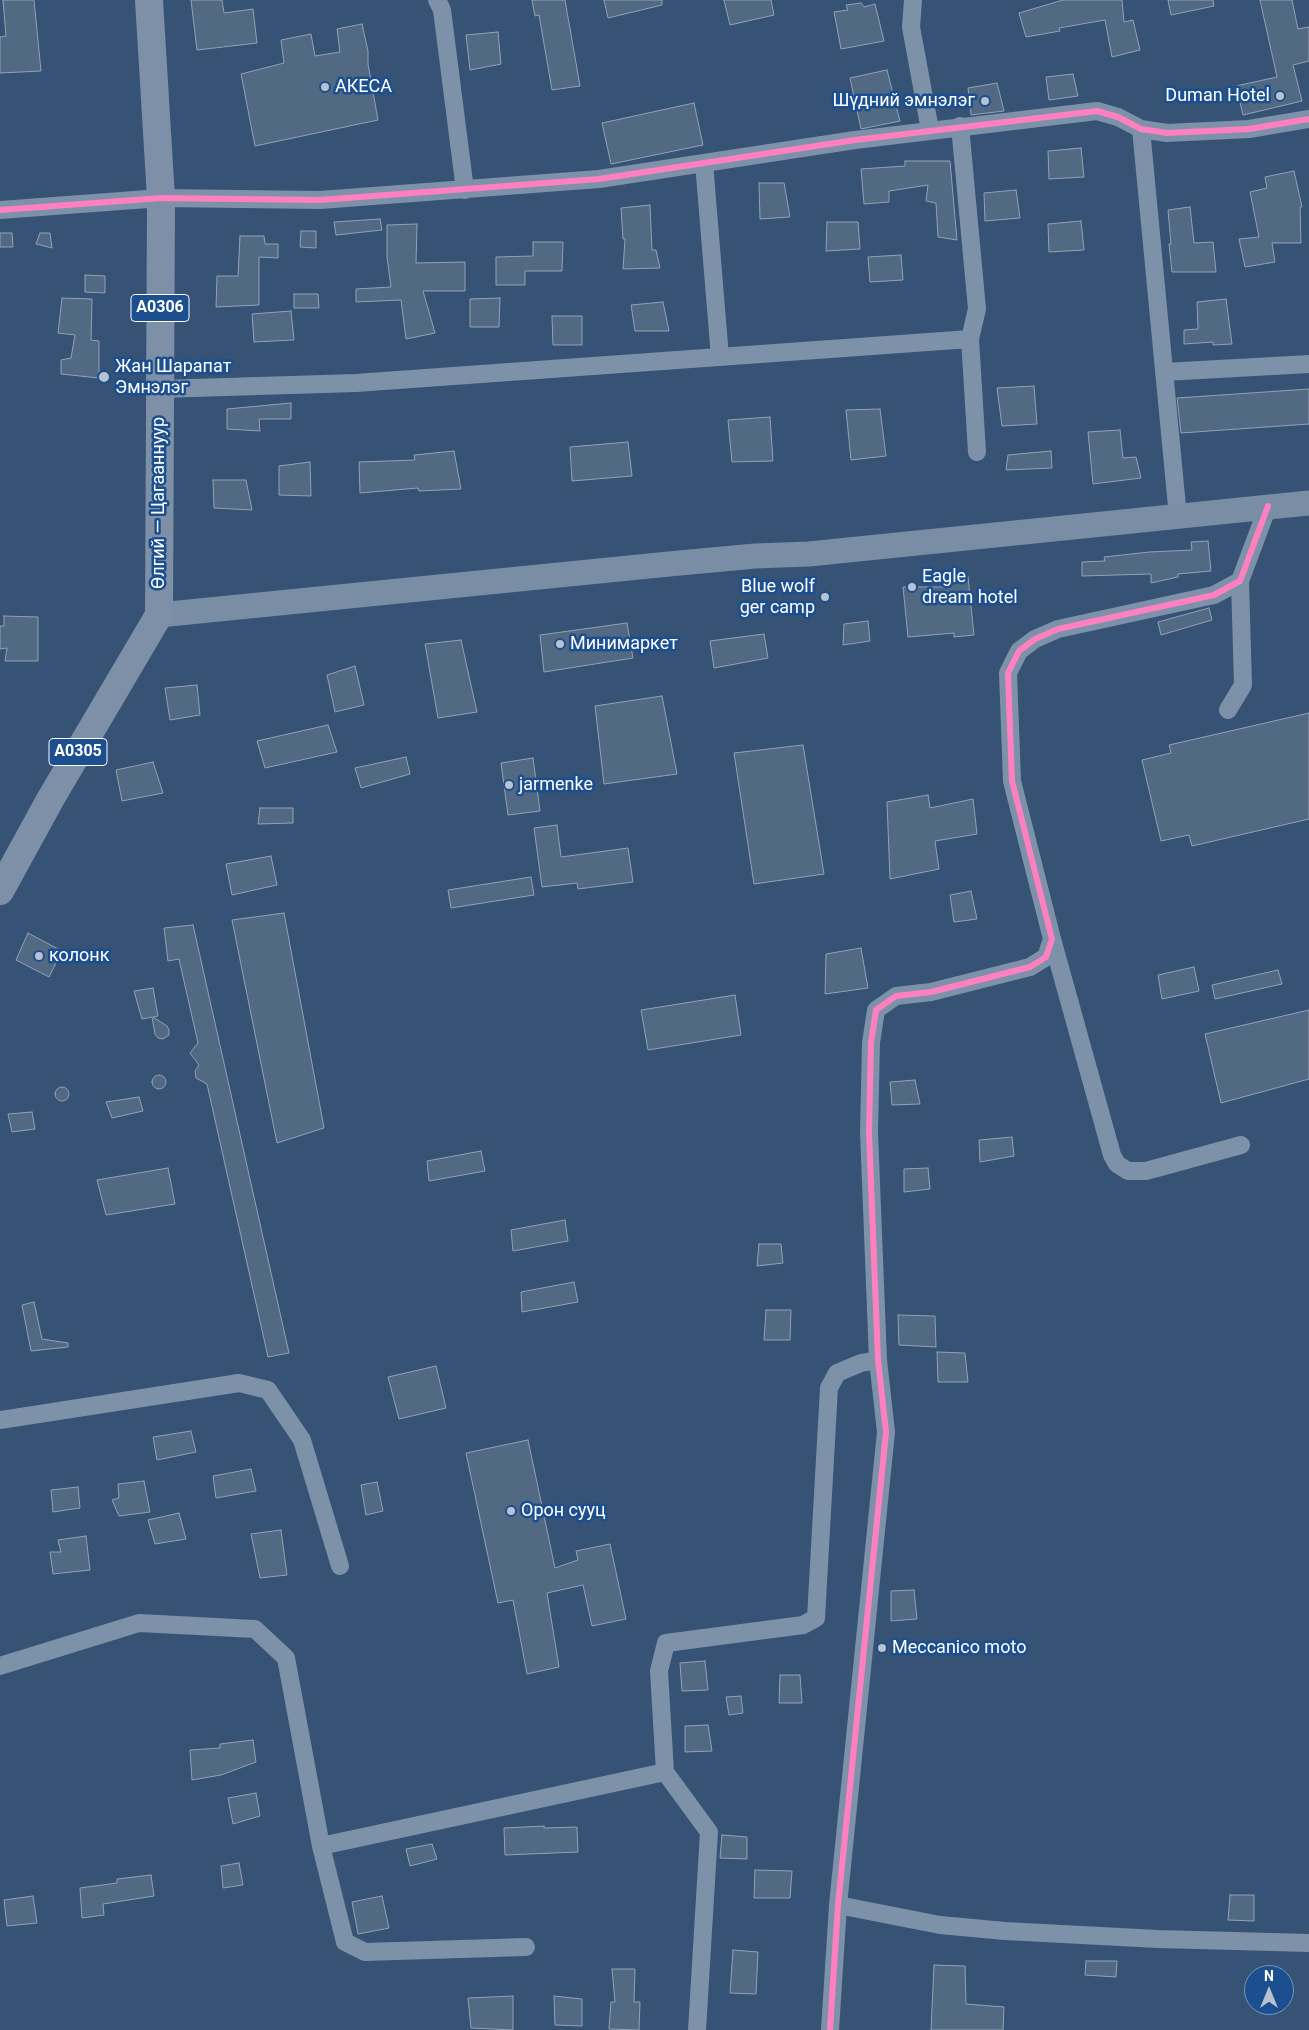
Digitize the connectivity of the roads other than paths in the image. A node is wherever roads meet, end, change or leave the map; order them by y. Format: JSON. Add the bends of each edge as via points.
{"nodes":[{"id":1,"x":149,"y":0,"type":"edge"},
{"id":2,"x":437,"y":0,"type":"edge"},
{"id":3,"x":912,"y":0,"type":"edge"},
{"id":4,"x":1309,"y":119,"type":"edge"},
{"id":5,"x":960,"y":126,"type":"junction"},
{"id":6,"x":1141,"y":129,"type":"junction"},
{"id":7,"x":930,"y":130,"type":"junction"},
{"id":8,"x":704,"y":163,"type":"junction"},
{"id":9,"x":464,"y":190,"type":"junction"},
{"id":10,"x":161,"y":198,"type":"junction"},
{"id":11,"x":0,"y":210,"type":"edge"},
{"id":12,"x":970,"y":339,"type":"junction"},
{"id":13,"x":720,"y":357,"type":"junction"},
{"id":14,"x":1309,"y":364,"type":"edge"},
{"id":15,"x":1164,"y":372,"type":"junction"},
{"id":16,"x":160,"y":389,"type":"junction"},
{"id":17,"x":976,"y":452,"type":"dead end"},
{"id":18,"x":1309,"y":503,"type":"edge"},
{"id":19,"x":1268,"y":506,"type":"junction"},
{"id":20,"x":1178,"y":517,"type":"junction"},
{"id":21,"x":1240,"y":581,"type":"junction"},
{"id":22,"x":159,"y":615,"type":"junction"},
{"id":23,"x":1228,"y":710,"type":"dead end"},
{"id":24,"x":0,"y":891,"type":"edge"},
{"id":25,"x":1052,"y":939,"type":"junction"},
{"id":26,"x":1241,"y":1145,"type":"dead end"},
{"id":27,"x":878,"y":1360,"type":"junction"},
{"id":28,"x":0,"y":1420,"type":"edge"},
{"id":29,"x":340,"y":1566,"type":"dead end"},
{"id":30,"x":0,"y":1666,"type":"edge"},
{"id":31,"x":665,"y":1772,"type":"junction"},
{"id":32,"x":321,"y":1846,"type":"junction"},
{"id":33,"x":838,"y":1905,"type":"junction"},
{"id":34,"x":1309,"y":1943,"type":"edge"},
{"id":35,"x":526,"y":1947,"type":"dead end"},
{"id":36,"x":697,"y":2030,"type":"edge"},
{"id":37,"x":830,"y":2030,"type":"edge"}],
"edges":[{"from":1,"to":10,"type":"highway","name":"Өлгий — Цагааннуур","number":"A0306"},
{"from":2,"to":9,"type":"street","via":[[442,10]]},
{"from":3,"to":7,"type":"street","via":[[911,28]]},
{"from":4,"to":6,"type":"street","via":[[1249,129],[1167,133]]},
{"from":5,"to":6,"type":"street","via":[[1097,111]]},
{"from":5,"to":7,"type":"street"},
{"from":5,"to":12,"type":"street","via":[[977,309]]},
{"from":6,"to":15,"type":"street"},
{"from":7,"to":8,"type":"street"},
{"from":8,"to":9,"type":"street","via":[[599,179]]},
{"from":8,"to":13,"type":"street"},
{"from":9,"to":10,"type":"street","via":[[320,200]]},
{"from":10,"to":11,"type":"street"},
{"from":10,"to":16,"type":"highway","name":"Өлгий — Цагааннуур","number":"A0306"},
{"from":12,"to":13,"type":"street"},
{"from":12,"to":17,"type":"street"},
{"from":13,"to":16,"type":"street","via":[[356,383]]},
{"from":14,"to":15,"type":"street"},
{"from":15,"to":20,"type":"street"},
{"from":16,"to":22,"type":"highway","name":"Өлгий — Цагааннуур","number":"A0306"},
{"from":18,"to":19,"type":"main road"},
{"from":19,"to":20,"type":"main road"},
{"from":19,"to":21,"type":"street"},
{"from":20,"to":22,"type":"main road"},
{"from":21,"to":23,"type":"street","via":[[1243,685]]},
{"from":21,"to":25,"type":"street","via":[[1214,595],[1058,629],[1035,639],[1019,652],[1008,673],[1012,781]]},
{"from":22,"to":24,"type":"highway","number":"A0305"},
{"from":25,"to":26,"type":"street","via":[[1117,1164],[1128,1171],[1146,1171]]},
{"from":25,"to":27,"type":"street","via":[[1046,957],[1030,967],[931,992],[896,996],[876,1010],[871,1043],[869,1132]]},
{"from":27,"to":31,"type":"street","via":[[837,1373],[829,1388],[816,1618],[803,1625],[666,1643],[659,1671]]},
{"from":27,"to":33,"type":"street","via":[[886,1432]]},
{"from":28,"to":29,"type":"street","via":[[239,1383],[268,1390],[302,1440]]},
{"from":30,"to":32,"type":"street","via":[[139,1623],[255,1629],[286,1658]]},
{"from":31,"to":32,"type":"street"},
{"from":31,"to":36,"type":"street","via":[[709,1832]]},
{"from":32,"to":35,"type":"street","via":[[345,1942],[365,1952]]},
{"from":33,"to":34,"type":"street","via":[[940,1925],[996,1931]]},
{"from":33,"to":37,"type":"street"}]}
